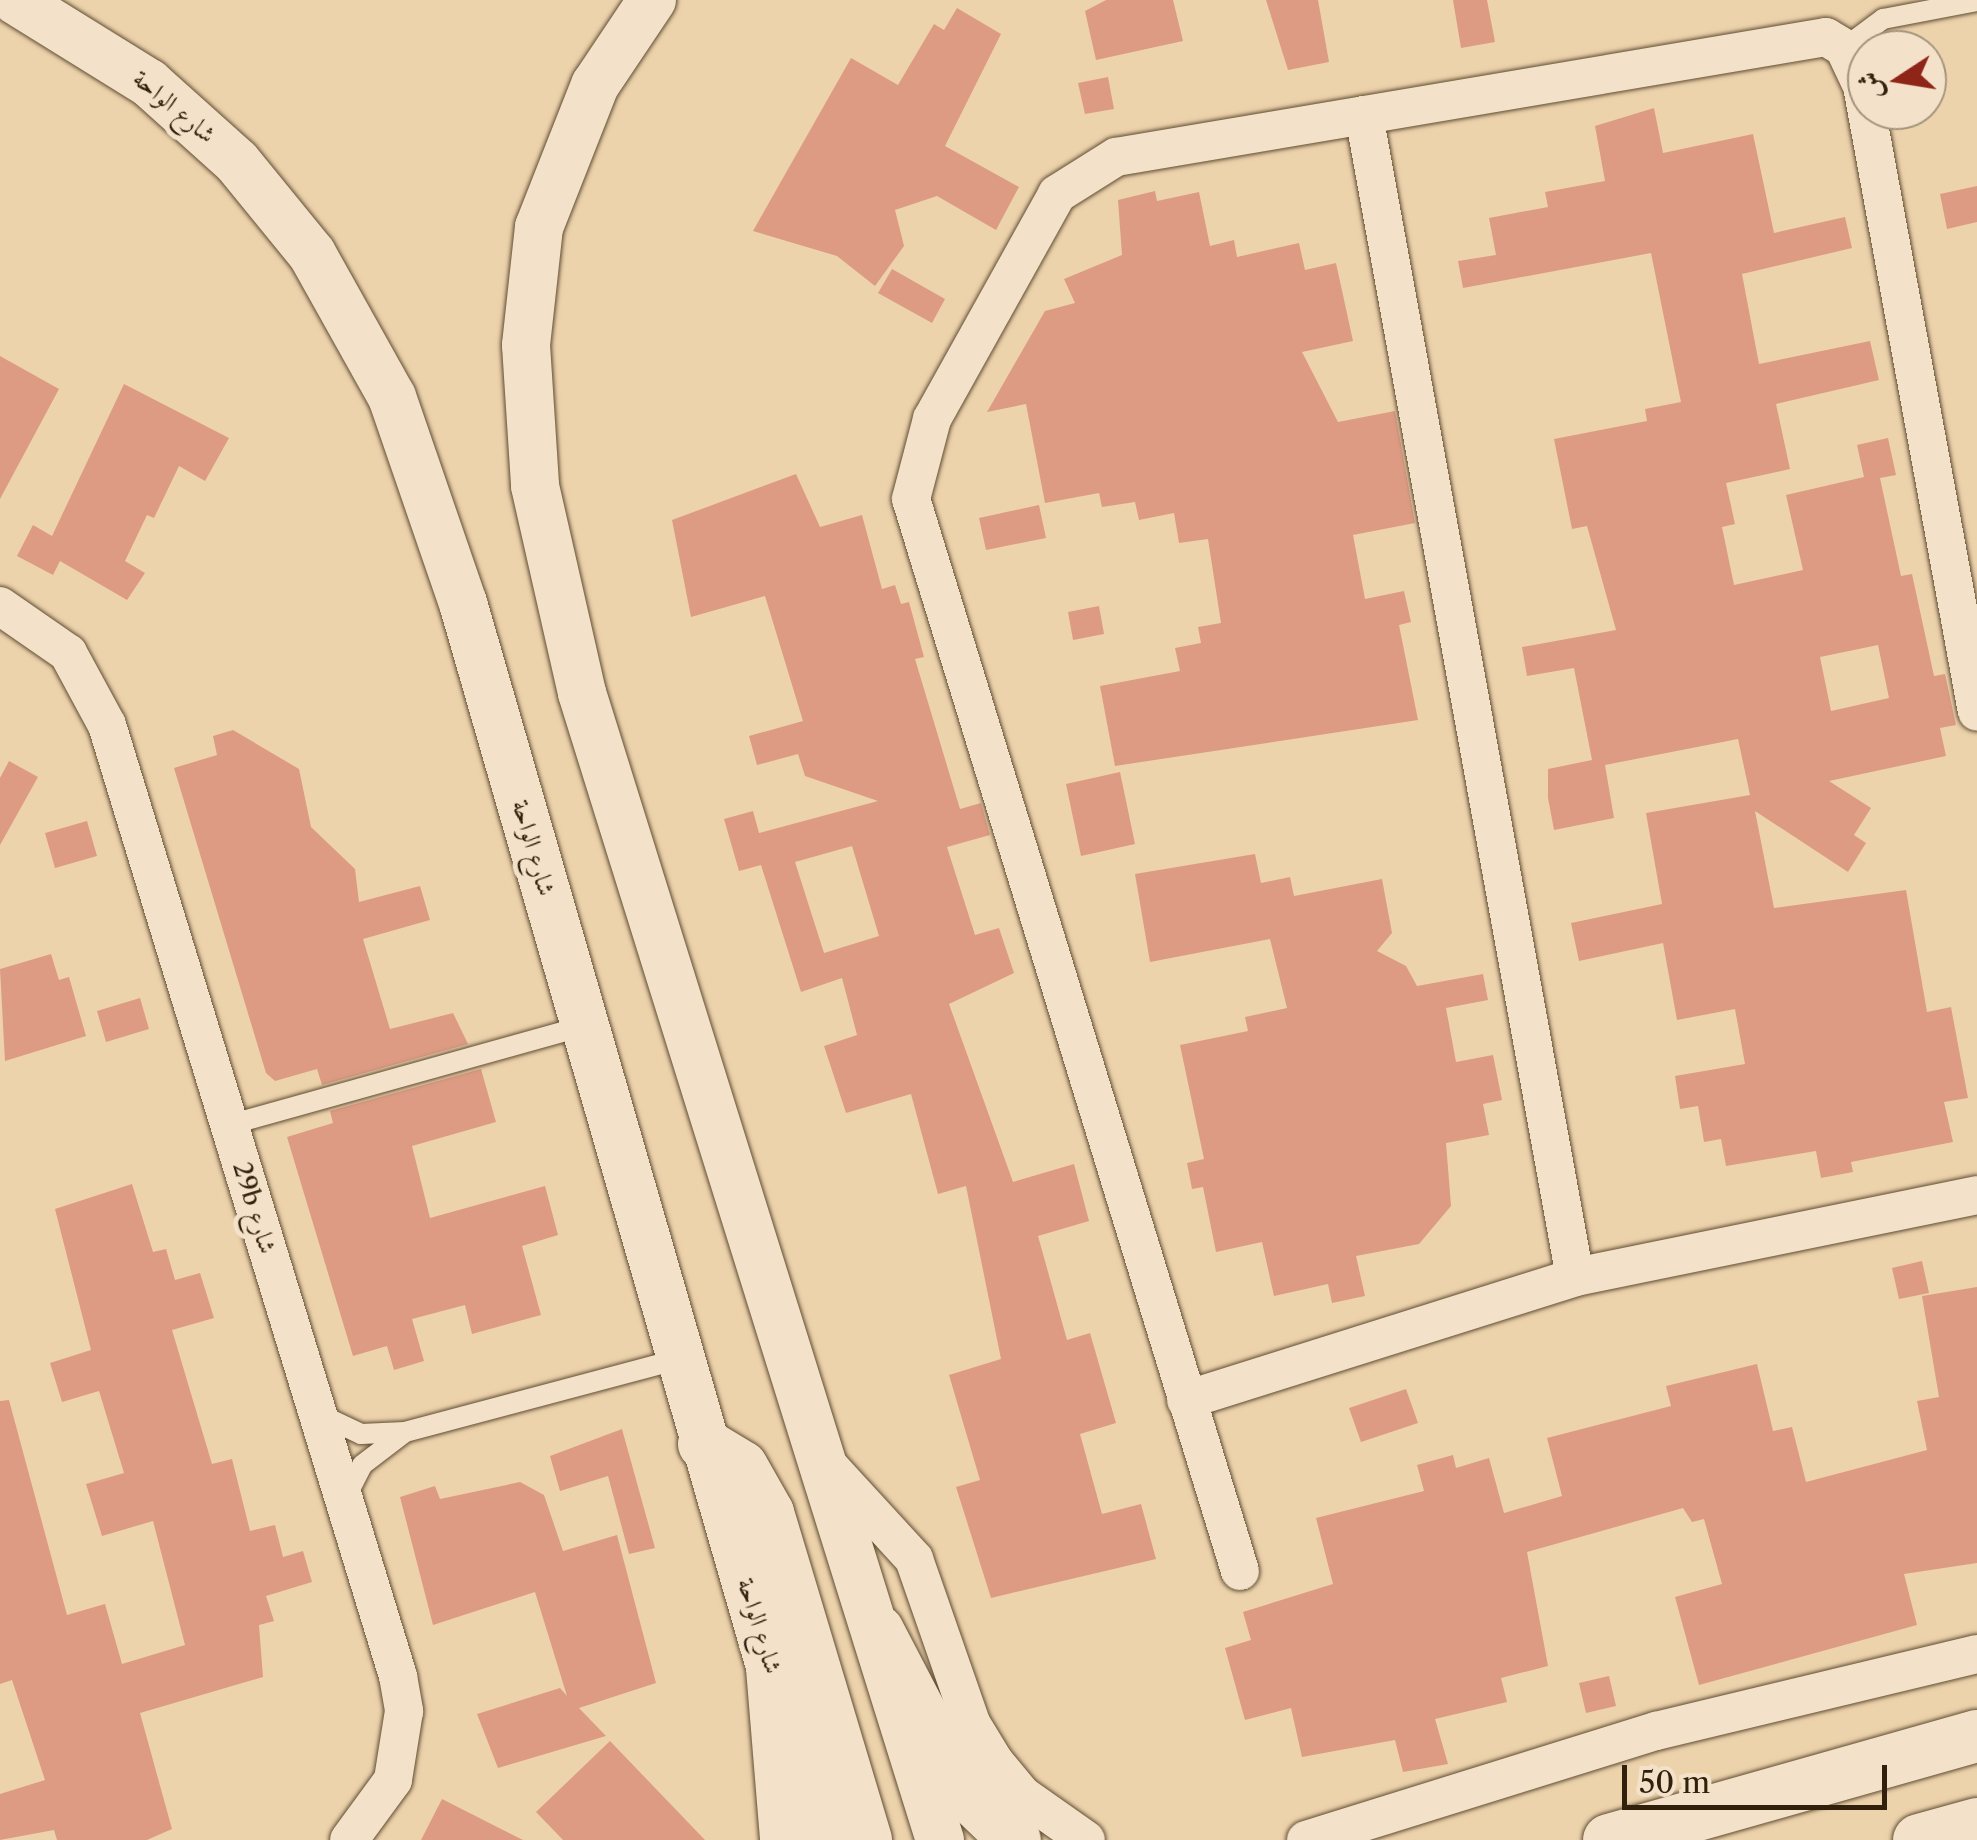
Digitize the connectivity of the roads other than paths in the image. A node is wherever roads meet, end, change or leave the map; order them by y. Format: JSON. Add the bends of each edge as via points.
{"nodes":[{"id":1,"x":15,"y":0,"type":"edge"},
{"id":2,"x":652,"y":0,"type":"edge"},
{"id":3,"x":1977,"y":1,"type":"edge"},
{"id":4,"x":1844,"y":48,"type":"junction"},
{"id":5,"x":1364,"y":115,"type":"junction"},
{"id":6,"x":0,"y":606,"type":"edge"},
{"id":7,"x":1977,"y":712,"type":"edge"},
{"id":8,"x":584,"y":1026,"type":"junction"},
{"id":9,"x":229,"y":1125,"type":"junction"},
{"id":10,"x":1977,"y":1195,"type":"edge"},
{"id":11,"x":1575,"y":1277,"type":"junction"},
{"id":12,"x":679,"y":1359,"type":"junction"},
{"id":13,"x":1186,"y":1400,"type":"junction"},
{"id":14,"x":317,"y":1412,"type":"junction"},
{"id":15,"x":406,"y":1432,"type":"junction"},
{"id":16,"x":704,"y":1444,"type":"junction"},
{"id":17,"x":826,"y":1464,"type":"junction"},
{"id":18,"x":344,"y":1500,"type":"junction"},
{"id":19,"x":1240,"y":1572,"type":"dead end"},
{"id":20,"x":878,"y":1632,"type":"junction"},
{"id":21,"x":1977,"y":1654,"type":"edge"},
{"id":22,"x":772,"y":1668,"type":"junction"},
{"id":23,"x":1977,"y":1736,"type":"edge"},
{"id":24,"x":1977,"y":1824,"type":"edge"},
{"id":25,"x":354,"y":1838,"type":"edge"},
{"id":26,"x":786,"y":1840,"type":"edge"},
{"id":27,"x":820,"y":1840,"type":"edge"},
{"id":28,"x":866,"y":1840,"type":"edge"},
{"id":29,"x":940,"y":1840,"type":"edge"},
{"id":30,"x":1015,"y":1840,"type":"edge"},
{"id":31,"x":1086,"y":1840,"type":"edge"},
{"id":32,"x":1306,"y":1840,"type":"edge"},
{"id":33,"x":1609,"y":1840,"type":"edge"},
{"id":34,"x":1919,"y":1840,"type":"edge"}],
"edges":[{"from":1,"to":8,"type":"street","name":"شارع الواحة","via":[[101,49],[194,121],[276,206],[344,303],[392,396],[441,534]]},
{"from":2,"to":17,"type":"street","via":[[595,85],[539,227],[526,345],[536,486],[582,693]]},
{"from":3,"to":4,"type":"lane","via":[[1882,19]]},
{"from":4,"to":5,"type":"street","via":[[1804,34]]},
{"from":4,"to":7,"type":"street","via":[[1862,86]]},
{"from":5,"to":11,"type":"street"},
{"from":5,"to":13,"type":"street","via":[[1116,157],[1073,177],[932,419],[912,472],[919,529]]},
{"from":6,"to":9,"type":"street","name":"29b شارع","via":[[68,653],[92,686]]},
{"from":8,"to":9,"type":"lane"},
{"from":8,"to":12,"type":"street","name":"شارع الواحة"},
{"from":9,"to":14,"type":"street","name":"29b شارع"},
{"from":10,"to":11,"type":"street"},
{"from":11,"to":13,"type":"street"},
{"from":12,"to":15,"type":"lane"},
{"from":12,"to":16,"type":"street","name":"شارع الواحة"},
{"from":13,"to":19,"type":"street"},
{"from":14,"to":15,"type":"lane","via":[[361,1434]]},
{"from":14,"to":18,"type":"street","name":"29b شارع"},
{"from":15,"to":18,"type":"lane","via":[[362,1465]]},
{"from":16,"to":22,"type":"street","name":"شارع الواحة"},
{"from":16,"to":28,"type":"main road","via":[[742,1467],[768,1514]]},
{"from":17,"to":20,"type":"street"},
{"from":17,"to":31,"type":"street","via":[[914,1559],[971,1723],[994,1761],[1022,1795]]},
{"from":18,"to":25,"type":"street","name":"29b شارع","via":[[404,1711],[393,1780]]},
{"from":20,"to":29,"type":"street"},
{"from":20,"to":30,"type":"main road","via":[[958,1784]]},
{"from":21,"to":32,"type":"street","via":[[1590,1750]]},
{"from":22,"to":26,"type":"main road"},
{"from":22,"to":27,"type":"street","name":"شارع الواحة"},
{"from":23,"to":33,"type":"main road"},
{"from":24,"to":34,"type":"main road"}]}
